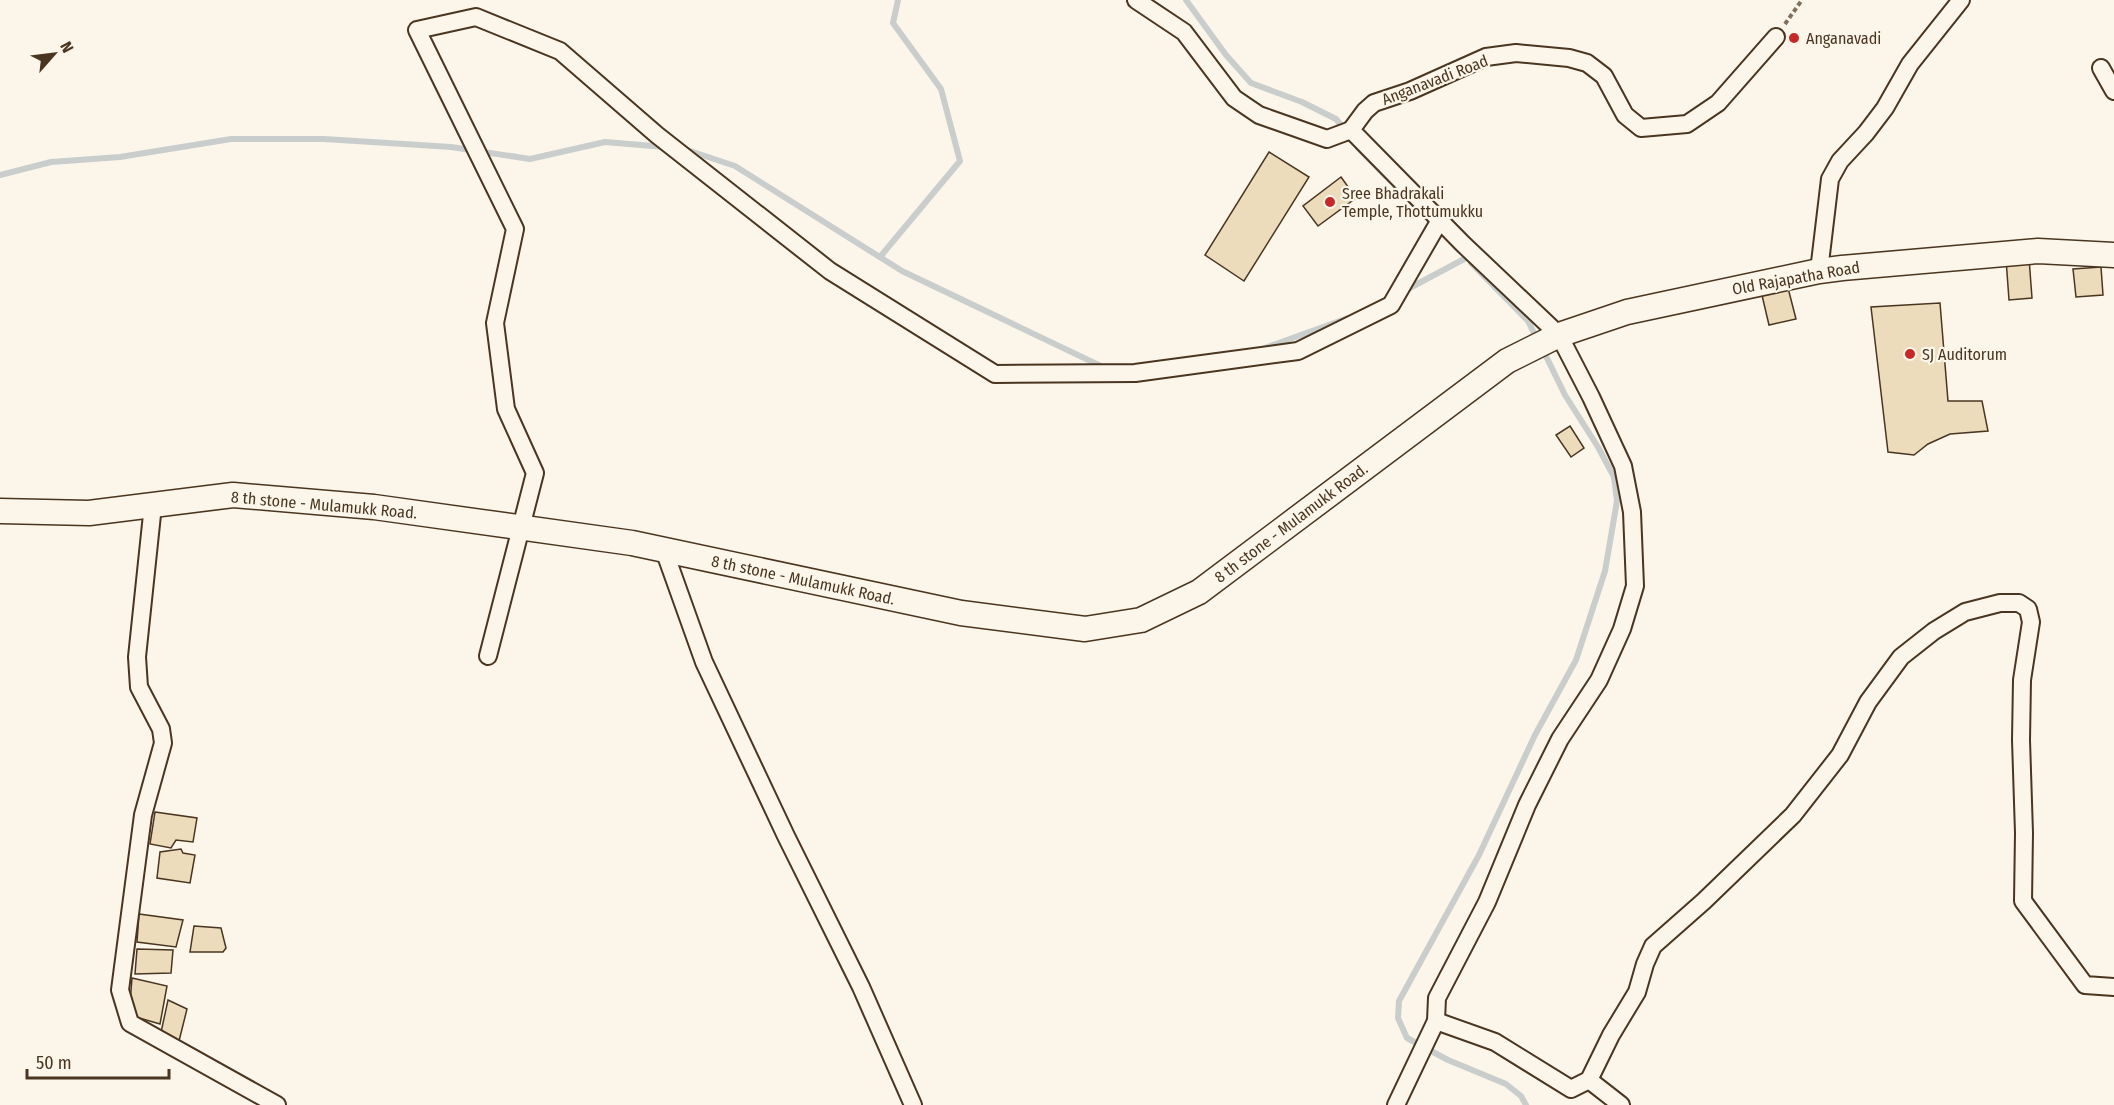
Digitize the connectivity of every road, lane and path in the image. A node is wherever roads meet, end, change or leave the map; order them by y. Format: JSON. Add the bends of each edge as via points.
{"nodes":[{"id":1,"x":1136,"y":0,"type":"edge"},
{"id":2,"x":1802,"y":0,"type":"edge"},
{"id":3,"x":1961,"y":0,"type":"edge"},
{"id":4,"x":1776,"y":37,"type":"joint"},
{"id":5,"x":2101,"y":68,"type":"dead end"},
{"id":6,"x":2114,"y":91,"type":"edge"},
{"id":7,"x":1351,"y":130,"type":"junction"},
{"id":8,"x":1439,"y":220,"type":"junction"},
{"id":9,"x":2114,"y":255,"type":"edge"},
{"id":10,"x":1819,"y":271,"type":"junction"},
{"id":11,"x":1555,"y":337,"type":"junction"},
{"id":12,"x":1524,"y":353,"type":"joint"},
{"id":13,"x":153,"y":505,"type":"junction"},
{"id":14,"x":0,"y":512,"type":"edge"},
{"id":15,"x":520,"y":527,"type":"junction"},
{"id":16,"x":663,"y":550,"type":"junction"},
{"id":17,"x":488,"y":656,"type":"dead end"},
{"id":18,"x":2114,"y":987,"type":"edge"},
{"id":19,"x":1430,"y":1035,"type":"junction"},
{"id":20,"x":1589,"y":1080,"type":"junction"},
{"id":21,"x":277,"y":1105,"type":"edge"},
{"id":22,"x":913,"y":1105,"type":"edge"},
{"id":23,"x":1396,"y":1105,"type":"edge"},
{"id":24,"x":1621,"y":1105,"type":"edge"}],
"edges":[{"from":1,"to":7,"type":"street","via":[[1184,32],[1234,98],[1259,115],[1327,139]]},
{"from":2,"to":4,"type":"path"},
{"from":3,"to":10,"type":"street","via":[[1910,64],[1885,108],[1840,161],[1830,179]]},
{"from":4,"to":7,"type":"street","name":"Anganavadi Road","via":[[1718,103],[1687,124],[1641,128],[1625,115],[1604,76],[1587,63],[1516,53],[1486,57],[1374,103]]},
{"from":5,"to":6,"type":"street"},
{"from":7,"to":8,"type":"street"},
{"from":8,"to":11,"type":"street"},
{"from":8,"to":15,"type":"street","via":[[1391,305],[1298,351],[1135,373],[995,374],[830,271],[657,135],[560,51],[476,17],[417,30],[515,229],[495,323],[506,410],[535,473]]},
{"from":9,"to":10,"type":"main road","name":"Old Rajapatha Road","via":[[2038,251]]},
{"from":10,"to":11,"type":"main road","name":"Old Rajapatha Road","via":[[1627,312]]},
{"from":11,"to":12,"type":"main road","name":"Old Rajapatha Road"},
{"from":11,"to":19,"type":"street","via":[[1591,397],[1623,466],[1632,512],[1635,586],[1622,629],[1599,680],[1560,740],[1527,805],[1487,902],[1437,998]]},
{"from":12,"to":16,"type":"main road","name":"8 th stone - Mulamukk Road.","via":[[1507,361],[1199,592],[1141,620],[1085,629],[961,613]]},
{"from":13,"to":14,"type":"main road","name":"8 th stone - Mulamukk Road.","via":[[90,513]]},
{"from":13,"to":15,"type":"main road","name":"8 th stone - Mulamukk Road.","via":[[233,495],[374,507]]},
{"from":13,"to":21,"type":"street","via":[[137,657],[139,687],[161,729],[163,743],[143,815],[120,990],[130,1023]]},
{"from":15,"to":16,"type":"main road","name":"8 th stone - Mulamukk Road."},
{"from":15,"to":17,"type":"street"},
{"from":16,"to":22,"type":"street","via":[[704,662],[861,987]]},
{"from":18,"to":20,"type":"street","via":[[2085,985],[2023,901],[2022,680],[2031,622],[2028,609],[2019,603],[2000,603],[1965,612],[1901,657],[1868,702],[1840,755],[1793,814],[1653,946],[1637,992]]},
{"from":19,"to":20,"type":"street","via":[[1495,1042],[1571,1089]]},
{"from":19,"to":23,"type":"street"},
{"from":20,"to":24,"type":"street"}]}
